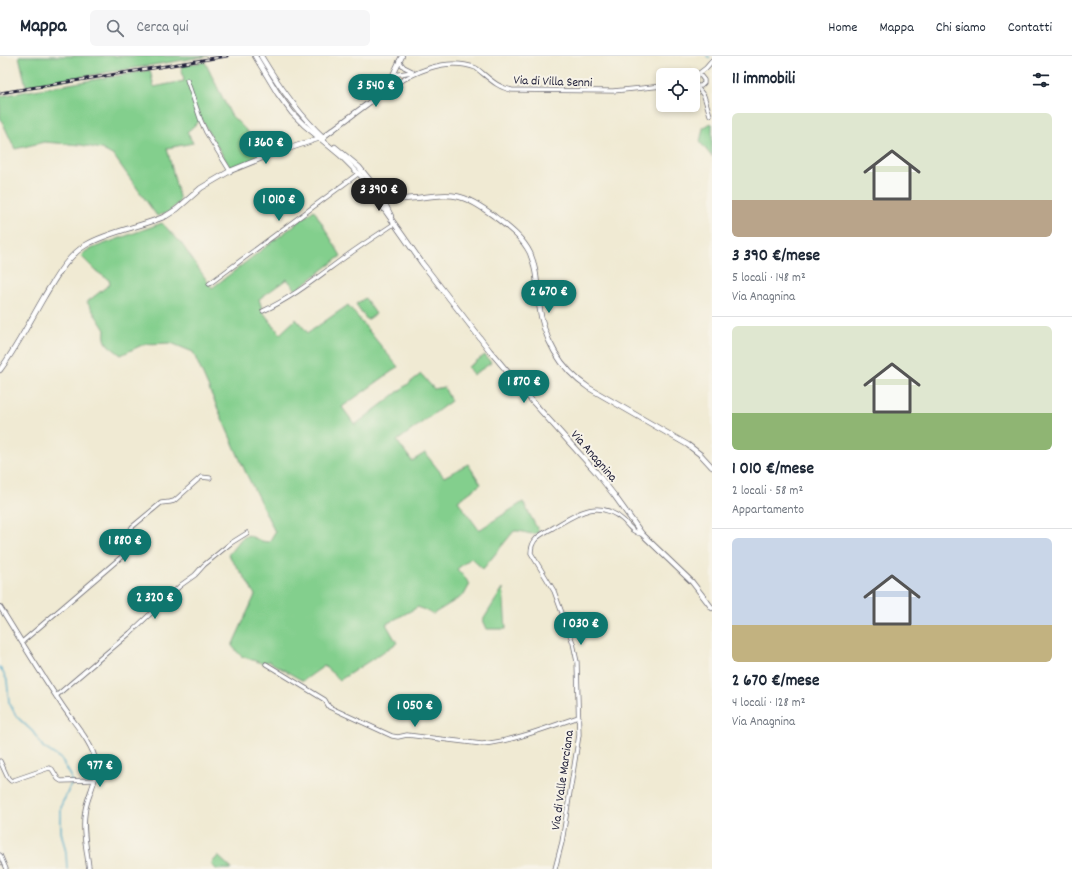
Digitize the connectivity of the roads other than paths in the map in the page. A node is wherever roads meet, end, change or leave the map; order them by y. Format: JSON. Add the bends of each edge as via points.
{"nodes":[{"id":1,"x":255,"y":56,"type":"edge"},
{"id":2,"x":261,"y":56,"type":"edge"},
{"id":3,"x":400,"y":58,"type":"edge"},
{"id":4,"x":712,"y":61,"type":"edge"},
{"id":5,"x":706,"y":68,"type":"junction"},
{"id":6,"x":415,"y":71,"type":"junction"},
{"id":7,"x":700,"y":72,"type":"edge"},
{"id":8,"x":395,"y":75,"type":"junction"},
{"id":9,"x":700,"y":75,"type":"edge"},
{"id":10,"x":274,"y":78,"type":"junction"},
{"id":11,"x":704,"y":78,"type":"junction"},
{"id":12,"x":187,"y":80,"type":"dead end"},
{"id":13,"x":401,"y":80,"type":"junction"},
{"id":14,"x":270,"y":81,"type":"junction"},
{"id":15,"x":396,"y":83,"type":"junction"},
{"id":16,"x":702,"y":85,"type":"joint"},
{"id":17,"x":656,"y":87,"type":"edge"},
{"id":18,"x":700,"y":89,"type":"edge"},
{"id":19,"x":386,"y":90,"type":"junction"},
{"id":20,"x":703,"y":94,"type":"junction"},
{"id":21,"x":710,"y":115,"type":"dead end"},
{"id":22,"x":321,"y":138,"type":"junction"},
{"id":23,"x":230,"y":171,"type":"junction"},
{"id":24,"x":359,"y":173,"type":"junction"},
{"id":25,"x":410,"y":198,"type":"junction"},
{"id":26,"x":394,"y":224,"type":"junction"},
{"id":27,"x":404,"y":238,"type":"junction"},
{"id":28,"x":210,"y":284,"type":"dead end"},
{"id":29,"x":263,"y":312,"type":"dead end"},
{"id":30,"x":0,"y":370,"type":"edge"},
{"id":31,"x":712,"y":467,"type":"edge"},
{"id":32,"x":210,"y":478,"type":"dead end"},
{"id":33,"x":247,"y":533,"type":"dead end"},
{"id":34,"x":642,"y":534,"type":"junction"},
{"id":35,"x":0,"y":607,"type":"edge"},
{"id":36,"x":712,"y":608,"type":"edge"},
{"id":37,"x":22,"y":642,"type":"junction"},
{"id":38,"x":266,"y":664,"type":"dead end"},
{"id":39,"x":56,"y":696,"type":"junction"},
{"id":40,"x":579,"y":717,"type":"junction"},
{"id":41,"x":0,"y":761,"type":"edge"},
{"id":42,"x":94,"y":780,"type":"junction"},
{"id":43,"x":0,"y":855,"type":"edge"},
{"id":44,"x":6,"y":869,"type":"edge"},
{"id":45,"x":89,"y":869,"type":"edge"},
{"id":46,"x":555,"y":869,"type":"edge"}],
"edges":[{"from":1,"to":14,"type":"main road","name":"Via Anagnina"},
{"from":2,"to":10,"type":"main road","name":"Via Anagnina"},
{"from":3,"to":6,"type":"street","via":[[405,68]]},
{"from":3,"to":8,"type":"main road"},
{"from":4,"to":5,"type":"street"},
{"from":5,"to":7,"type":"street"},
{"from":5,"to":11,"type":"street"},
{"from":6,"to":8,"type":"street"},
{"from":6,"to":13,"type":"street","name":"Via di Villa Senni"},
{"from":6,"to":17,"type":"street","name":"Via di Villa Senni","via":[[433,63],[452,60],[467,63],[498,85],[512,90],[613,91]]},
{"from":8,"to":13,"type":"street"},
{"from":8,"to":15,"type":"street"},
{"from":8,"to":19,"type":"main road"},
{"from":9,"to":11,"type":"street"},
{"from":10,"to":14,"type":"street"},
{"from":10,"to":22,"type":"main road","name":"Via Anagnina"},
{"from":11,"to":16,"type":"street"},
{"from":12,"to":23,"type":"street","via":[[201,121]]},
{"from":13,"to":15,"type":"street","name":"Via di Villa Senni"},
{"from":14,"to":22,"type":"main road","name":"Via Anagnina","via":[[297,118]]},
{"from":15,"to":19,"type":"street","name":"Via di Villa Senni"},
{"from":16,"to":20,"type":"street"},
{"from":18,"to":20,"type":"street"},
{"from":19,"to":22,"type":"main road"},
{"from":20,"to":21,"type":"street"},
{"from":22,"to":23,"type":"main road"},
{"from":22,"to":24,"type":"main road","name":"Via Anagnina"},
{"from":22,"to":25,"type":"main road","name":"Via Anagnina","via":[[356,164],[381,194]]},
{"from":23,"to":30,"type":"main road","via":[[201,188],[166,216],[97,240],[80,249],[56,277]]},
{"from":24,"to":26,"type":"main road","name":"Via Anagnina"},
{"from":24,"to":28,"type":"street"},
{"from":25,"to":27,"type":"main road","name":"Via Anagnina","via":[[386,201],[385,204]]},
{"from":25,"to":31,"type":"main road","name":"Via Anagnina","via":[[447,194],[464,198],[484,209],[517,235],[532,259],[545,330],[554,351],[567,370],[589,388],[688,445]]},
{"from":26,"to":27,"type":"main road","name":"Via Anagnina"},
{"from":26,"to":29,"type":"street","via":[[298,292]]},
{"from":27,"to":34,"type":"main road","name":"Via Anagnina","via":[[490,351],[602,479]]},
{"from":32,"to":37,"type":"street","via":[[200,477],[174,501],[161,503],[132,527],[132,547]]},
{"from":33,"to":39,"type":"street","via":[[204,566]]},
{"from":34,"to":36,"type":"main road","name":"Via Anagnina","via":[[692,582]]},
{"from":34,"to":40,"type":"street","name":"Via di Valle Marciana","via":[[636,533],[611,512],[592,508],[540,535],[531,547],[531,553],[554,591],[573,643],[577,662]]},
{"from":35,"to":37,"type":"street"},
{"from":37,"to":39,"type":"street"},
{"from":38,"to":40,"type":"street","via":[[325,700],[329,707],[392,736],[407,735],[492,743]]},
{"from":39,"to":42,"type":"street","via":[[95,758]]},
{"from":40,"to":46,"type":"street","name":"Via di Valle Marciana","via":[[576,759]]},
{"from":41,"to":42,"type":"street","via":[[10,780],[49,768],[58,779],[64,781]]},
{"from":42,"to":45,"type":"street","via":[[86,803],[84,819]]},
{"from":43,"to":44,"type":"street"}]}
